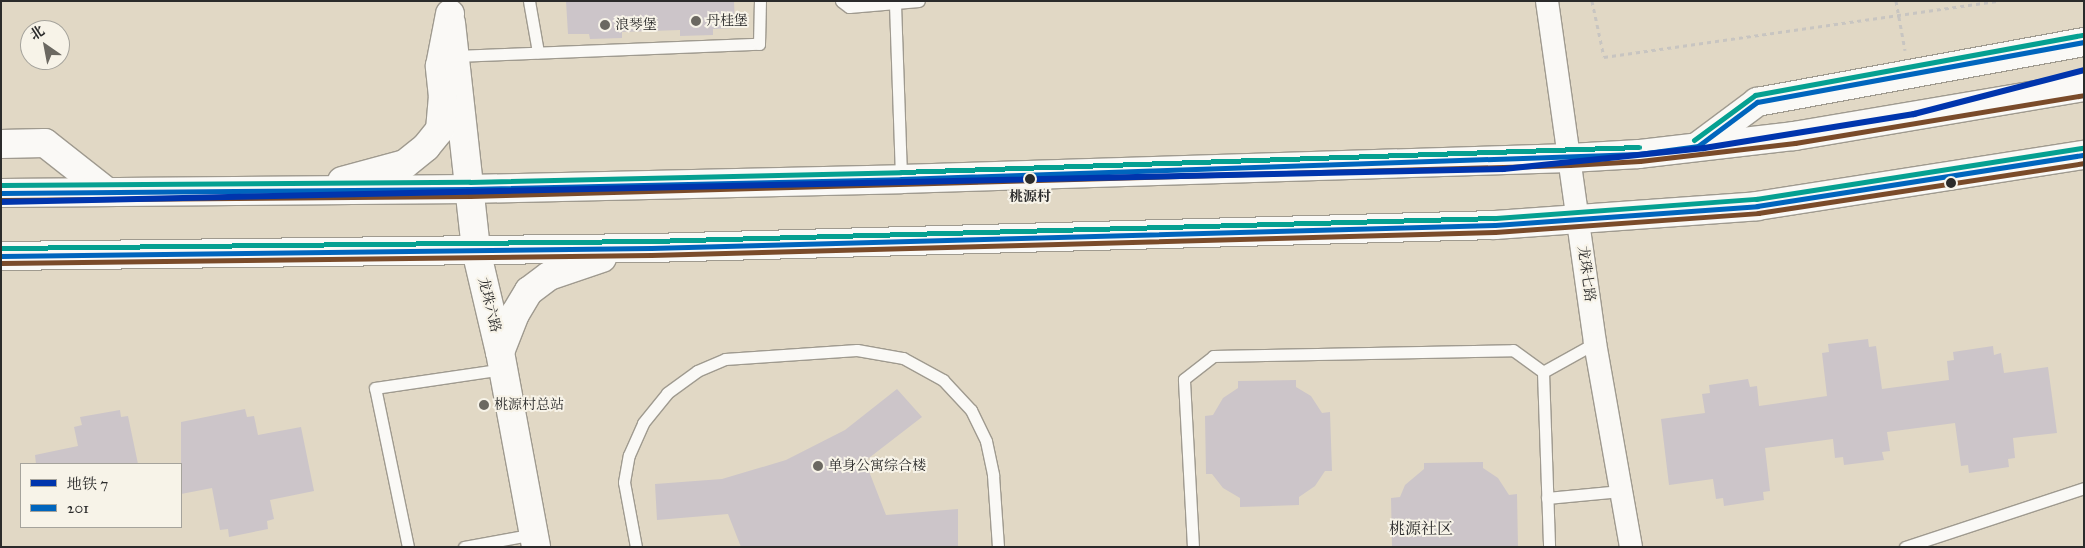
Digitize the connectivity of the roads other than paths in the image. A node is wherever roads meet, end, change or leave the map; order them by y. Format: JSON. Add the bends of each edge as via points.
{"nodes":[{"id":1,"x":529,"y":1,"type":"edge"},
{"id":2,"x":760,"y":1,"type":"edge"},
{"id":3,"x":841,"y":1,"type":"edge"},
{"id":4,"x":920,"y":1,"type":"edge"},
{"id":5,"x":1547,"y":1,"type":"edge"},
{"id":6,"x":895,"y":4,"type":"junction"},
{"id":7,"x":449,"y":8,"type":"edge"},
{"id":8,"x":2084,"y":42,"type":"edge"},
{"id":9,"x":538,"y":52,"type":"junction"},
{"id":10,"x":455,"y":56,"type":"junction"},
{"id":11,"x":2084,"y":87,"type":"edge"},
{"id":12,"x":1,"y":144,"type":"edge"},
{"id":13,"x":1698,"y":146,"type":"junction"},
{"id":14,"x":2084,"y":155,"type":"edge"},
{"id":15,"x":1570,"y":158,"type":"junction"},
{"id":16,"x":901,"y":180,"type":"junction"},
{"id":17,"x":470,"y":189,"type":"junction"},
{"id":18,"x":106,"y":191,"type":"junction"},
{"id":19,"x":306,"y":191,"type":"junction"},
{"id":20,"x":1,"y":193,"type":"edge"},
{"id":21,"x":1578,"y":220,"type":"junction"},
{"id":22,"x":651,"y":248,"type":"junction"},
{"id":23,"x":476,"y":250,"type":"junction"},
{"id":24,"x":1,"y":256,"type":"edge"},
{"id":25,"x":1595,"y":343,"type":"junction"},
{"id":26,"x":502,"y":360,"type":"junction"},
{"id":27,"x":1543,"y":372,"type":"junction"},
{"id":28,"x":2084,"y":488,"type":"edge"},
{"id":29,"x":1621,"y":491,"type":"junction"},
{"id":30,"x":1547,"y":498,"type":"junction"},
{"id":31,"x":535,"y":541,"type":"edge"},
{"id":32,"x":408,"y":547,"type":"edge"},
{"id":33,"x":464,"y":547,"type":"edge"},
{"id":34,"x":636,"y":547,"type":"edge"},
{"id":35,"x":998,"y":547,"type":"edge"},
{"id":36,"x":1193,"y":547,"type":"edge"},
{"id":37,"x":1549,"y":547,"type":"edge"},
{"id":38,"x":1631,"y":547,"type":"edge"},
{"id":39,"x":1906,"y":547,"type":"edge"}],
"edges":[{"from":1,"to":9,"type":"lane"},
{"from":2,"to":9,"type":"lane","via":[[759,44]]},
{"from":3,"to":6,"type":"lane","via":[[849,7]]},
{"from":4,"to":6,"type":"lane"},
{"from":5,"to":15,"type":"street","name":"龙珠七路"},
{"from":6,"to":16,"type":"lane"},
{"from":7,"to":10,"type":"main road","name":"龙珠六路"},
{"from":7,"to":19,"type":"main road","via":[[440,66],[443,97],[440,130],[405,164]]},
{"from":8,"to":13,"type":"main road","via":[[1758,102]]},
{"from":9,"to":10,"type":"lane"},
{"from":10,"to":17,"type":"main road","name":"龙珠六路"},
{"from":11,"to":13,"type":"main road","via":[[1804,135]]},
{"from":12,"to":18,"type":"main road","via":[[45,143]]},
{"from":13,"to":15,"type":"main road"},
{"from":14,"to":21,"type":"main road","via":[[1757,206]]},
{"from":15,"to":16,"type":"main road"},
{"from":15,"to":21,"type":"street","name":"龙珠七路"},
{"from":16,"to":17,"type":"main road"},
{"from":17,"to":19,"type":"main road"},
{"from":17,"to":23,"type":"main road","name":"龙珠六路"},
{"from":18,"to":19,"type":"main road"},
{"from":18,"to":20,"type":"main road"},
{"from":21,"to":22,"type":"main road","via":[[1372,231]]},
{"from":21,"to":25,"type":"street","name":"龙珠七路"},
{"from":22,"to":23,"type":"main road"},
{"from":22,"to":26,"type":"main road","via":[[595,259],[549,276],[529,291],[515,314]]},
{"from":23,"to":24,"type":"main road"},
{"from":23,"to":26,"type":"main road","name":"龙珠六路"},
{"from":25,"to":27,"type":"lane"},
{"from":25,"to":29,"type":"street","name":"龙珠七路"},
{"from":26,"to":31,"type":"main road","name":"龙珠六路"},
{"from":26,"to":32,"type":"lane","via":[[374,388]]},
{"from":27,"to":30,"type":"lane"},
{"from":27,"to":36,"type":"lane","via":[[1513,350],[1213,356],[1184,380]]},
{"from":28,"to":39,"type":"lane"},
{"from":29,"to":30,"type":"lane"},
{"from":29,"to":38,"type":"street","name":"龙珠七路"},
{"from":30,"to":37,"type":"lane"},
{"from":31,"to":33,"type":"lane"},
{"from":34,"to":35,"type":"lane","via":[[624,482],[629,455],[643,423],[667,393],[697,371],[725,359],[857,350],[903,358],[943,380],[971,410],[986,441],[993,475]]}]}
